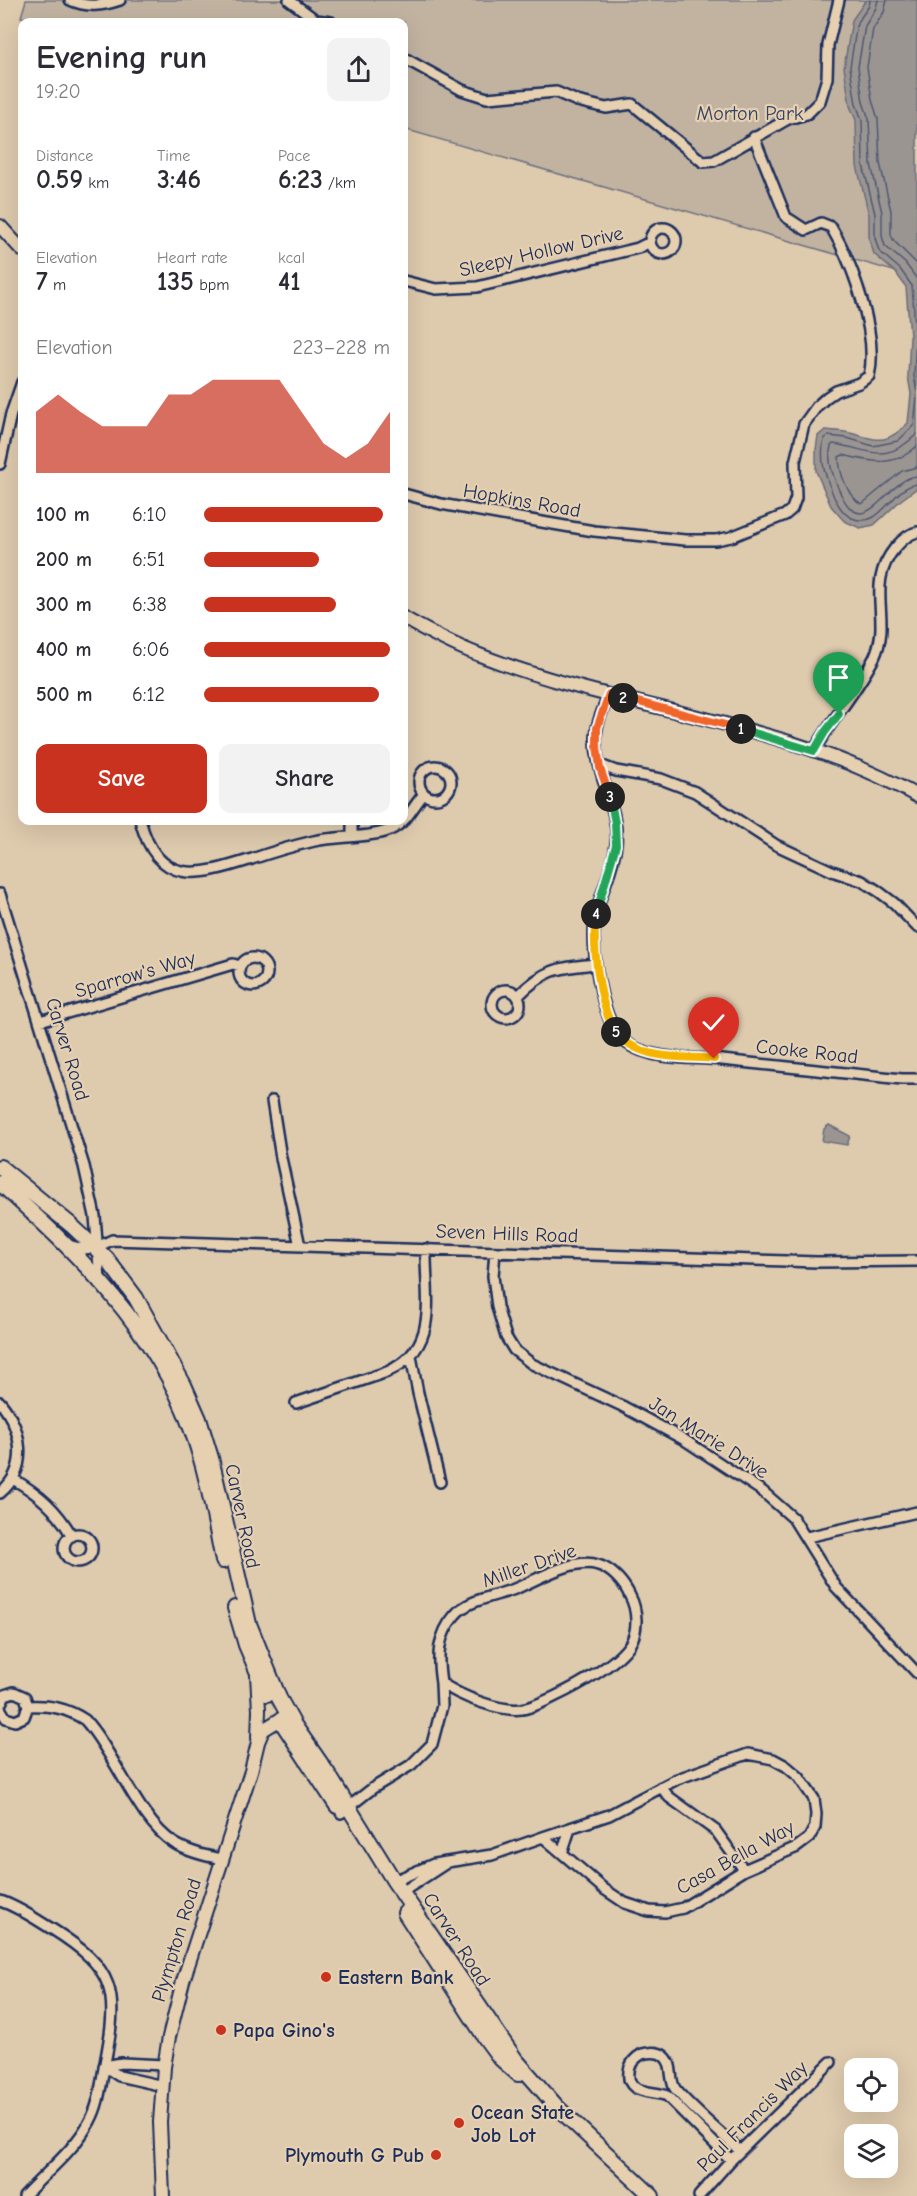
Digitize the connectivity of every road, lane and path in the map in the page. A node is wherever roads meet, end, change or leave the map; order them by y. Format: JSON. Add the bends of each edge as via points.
{"nodes":[{"id":1,"x":70,"y":0,"type":"edge"},
{"id":2,"x":120,"y":0,"type":"edge"},
{"id":3,"x":289,"y":0,"type":"edge"},
{"id":4,"x":839,"y":0,"type":"edge"},
{"id":5,"x":313,"y":18,"type":"edge"},
{"id":6,"x":408,"y":60,"type":"edge"},
{"id":7,"x":754,"y":136,"type":"junction"},
{"id":8,"x":0,"y":226,"type":"edge"},
{"id":9,"x":650,"y":242,"type":"dead end"},
{"id":10,"x":18,"y":246,"type":"edge"},
{"id":11,"x":408,"y":283,"type":"edge"},
{"id":12,"x":18,"y":394,"type":"edge"},
{"id":13,"x":0,"y":462,"type":"edge"},
{"id":14,"x":408,"y":495,"type":"edge"},
{"id":15,"x":917,"y":532,"type":"edge"},
{"id":16,"x":408,"y":620,"type":"edge"},
{"id":17,"x":609,"y":694,"type":"junction"},
{"id":18,"x":814,"y":751,"type":"junction"},
{"id":19,"x":600,"y":765,"type":"junction"},
{"id":20,"x":424,"y":794,"type":"dead end"},
{"id":21,"x":917,"y":796,"type":"edge"},
{"id":22,"x":408,"y":817,"type":"edge"},
{"id":23,"x":142,"y":825,"type":"edge"},
{"id":24,"x":351,"y":825,"type":"edge"},
{"id":25,"x":398,"y":825,"type":"edge"},
{"id":26,"x":352,"y":835,"type":"junction"},
{"id":27,"x":0,"y":894,"type":"edge"},
{"id":28,"x":917,"y":927,"type":"edge"},
{"id":29,"x":596,"y":964,"type":"junction"},
{"id":30,"x":240,"y":966,"type":"dead end"},
{"id":31,"x":518,"y":996,"type":"dead end"},
{"id":32,"x":40,"y":1021,"type":"junction"},
{"id":33,"x":917,"y":1078,"type":"edge"},
{"id":34,"x":272,"y":1101,"type":"dead end"},
{"id":35,"x":0,"y":1167,"type":"edge"},
{"id":36,"x":0,"y":1183,"type":"edge"},
{"id":37,"x":68,"y":1245,"type":"junction"},
{"id":38,"x":300,"y":1246,"type":"junction"},
{"id":39,"x":97,"y":1247,"type":"junction"},
{"id":40,"x":426,"y":1249,"type":"junction"},
{"id":41,"x":495,"y":1252,"type":"junction"},
{"id":42,"x":917,"y":1262,"type":"edge"},
{"id":43,"x":100,"y":1280,"type":"junction"},
{"id":44,"x":411,"y":1356,"type":"junction"},
{"id":45,"x":0,"y":1402,"type":"edge"},
{"id":46,"x":296,"y":1403,"type":"dead end"},
{"id":47,"x":14,"y":1479,"type":"junction"},
{"id":48,"x":440,"y":1482,"type":"dead end"},
{"id":49,"x":0,"y":1493,"type":"edge"},
{"id":50,"x":917,"y":1512,"type":"edge"},
{"id":51,"x":72,"y":1536,"type":"dead end"},
{"id":52,"x":807,"y":1537,"type":"junction"},
{"id":53,"x":256,"y":1670,"type":"junction"},
{"id":54,"x":917,"y":1673,"type":"edge"},
{"id":55,"x":441,"y":1683,"type":"junction"},
{"id":56,"x":0,"y":1706,"type":"edge"},
{"id":57,"x":28,"y":1706,"type":"junction"},
{"id":58,"x":284,"y":1717,"type":"junction"},
{"id":59,"x":258,"y":1742,"type":"junction"},
{"id":60,"x":661,"y":1787,"type":"junction"},
{"id":61,"x":345,"y":1811,"type":"junction"},
{"id":62,"x":570,"y":1828,"type":"junction"},
{"id":63,"x":543,"y":1837,"type":"junction"},
{"id":64,"x":562,"y":1853,"type":"junction"},
{"id":65,"x":222,"y":1859,"type":"junction"},
{"id":66,"x":744,"y":1870,"type":"junction"},
{"id":67,"x":398,"y":1887,"type":"junction"},
{"id":68,"x":0,"y":1901,"type":"edge"},
{"id":69,"x":831,"y":2062,"type":"dead end"},
{"id":70,"x":164,"y":2065,"type":"junction"},
{"id":71,"x":104,"y":2066,"type":"junction"},
{"id":72,"x":163,"y":2086,"type":"junction"},
{"id":73,"x":550,"y":2100,"type":"junction"},
{"id":74,"x":740,"y":2151,"type":"junction"},
{"id":75,"x":731,"y":2160,"type":"junction"},
{"id":76,"x":24,"y":2196,"type":"edge"},
{"id":77,"x":163,"y":2196,"type":"edge"},
{"id":78,"x":652,"y":2196,"type":"edge"},
{"id":79,"x":699,"y":2196,"type":"edge"}],
"edges":[{"from":1,"to":2,"type":"street","via":[[94,6]]},
{"from":3,"to":5,"type":"street"},
{"from":4,"to":7,"type":"street","via":[[820,101],[807,114]]},
{"from":6,"to":7,"type":"street","via":[[462,90],[487,98],[556,92],[606,108],[632,104],[703,162],[724,157]]},
{"from":7,"to":14,"type":"street","name":"Hopkins Road","via":[[786,217],[806,231],[821,223],[831,227],[848,260],[870,340],[869,376],[827,397],[804,424],[795,462],[796,498],[792,509],[738,535],[685,540],[479,512]]},
{"from":8,"to":10,"type":"main road"},
{"from":9,"to":11,"type":"street","name":"Sleepy Hollow Drive","via":[[477,288],[436,289]]},
{"from":12,"to":13,"type":"street"},
{"from":15,"to":18,"type":"street","via":[[897,544],[883,568],[879,589],[881,627],[874,657]]},
{"from":16,"to":17,"type":"main road","via":[[477,654]]},
{"from":17,"to":18,"type":"main road"},
{"from":17,"to":19,"type":"street","name":"Cooke Road","via":[[597,728]]},
{"from":18,"to":21,"type":"main road"},
{"from":19,"to":28,"type":"street","via":[[661,779],[695,792],[776,845],[878,891]]},
{"from":19,"to":29,"type":"street","name":"Cooke Road","via":[[616,834],[614,855],[597,908]]},
{"from":20,"to":22,"type":"street"},
{"from":23,"to":26,"type":"street","via":[[147,842],[159,858],[190,873]]},
{"from":24,"to":26,"type":"street"},
{"from":25,"to":26,"type":"street","via":[[377,833]]},
{"from":27,"to":32,"type":"street","name":"Carver Road"},
{"from":29,"to":31,"type":"street","via":[[548,972]]},
{"from":29,"to":33,"type":"street","name":"Cooke Road","via":[[612,1026],[625,1041],[643,1051],[663,1056]]},
{"from":30,"to":32,"type":"street","name":"Sparrow's Way","via":[[233,964]]},
{"from":32,"to":39,"type":"street","name":"Carver Road","via":[[84,1166]]},
{"from":34,"to":38,"type":"street"},
{"from":35,"to":39,"type":"highway"},
{"from":36,"to":37,"type":"highway","name":"Carver Road"},
{"from":37,"to":39,"type":"street","name":"Seven Hills Road"},
{"from":37,"to":43,"type":"highway","name":"Carver Road"},
{"from":38,"to":39,"type":"street","name":"Seven Hills Road","via":[[112,1240]]},
{"from":38,"to":40,"type":"street","name":"Seven Hills Road"},
{"from":39,"to":43,"type":"street"},
{"from":39,"to":58,"type":"highway","name":"Carver Road","via":[[146,1315],[199,1419],[246,1614]]},
{"from":40,"to":41,"type":"street","name":"Seven Hills Road"},
{"from":40,"to":44,"type":"street","via":[[427,1321],[420,1346]]},
{"from":41,"to":42,"type":"street","name":"Seven Hills Road"},
{"from":41,"to":52,"type":"street","name":"Jan Marie Drive","via":[[497,1307],[506,1337],[521,1357],[648,1419],[716,1460],[762,1491],[793,1518]]},
{"from":43,"to":53,"type":"highway","name":"Carver Road","via":[[151,1347],[184,1409],[204,1472],[240,1626]]},
{"from":44,"to":46,"type":"street","via":[[387,1372]]},
{"from":44,"to":48,"type":"street"},
{"from":45,"to":47,"type":"street","via":[[18,1437],[19,1467]]},
{"from":47,"to":49,"type":"street"},
{"from":47,"to":51,"type":"street","via":[[37,1493]]},
{"from":50,"to":52,"type":"street"},
{"from":52,"to":54,"type":"street","name":"Jan Marie Drive","via":[[836,1587]]},
{"from":53,"to":58,"type":"highway","name":"Carver Road"},
{"from":53,"to":59,"type":"main road"},
{"from":55,"to":55,"type":"street","name":"Miller Drive","via":[[456,1693],[502,1707],[521,1709],[540,1703],[595,1674],[626,1649],[634,1631],[634,1603],[612,1572],[589,1563],[561,1569],[471,1604],[457,1612],[440,1640]]},
{"from":55,"to":61,"type":"street","name":"Miller Drive","via":[[442,1706],[432,1744],[411,1765]]},
{"from":56,"to":57,"type":"street","via":[[5,1695],[14,1692],[25,1697]]},
{"from":56,"to":57,"type":"street","via":[[4,1716],[15,1721],[24,1717]]},
{"from":57,"to":65,"type":"street","via":[[57,1707],[85,1720],[165,1836],[189,1851]]},
{"from":58,"to":59,"type":"main road","name":"Plympton Road","via":[[263,1730]]},
{"from":58,"to":61,"type":"highway","name":"Carver Road"},
{"from":59,"to":65,"type":"main road","name":"Plympton Road"},
{"from":60,"to":62,"type":"street","name":"Casa Bella Way","via":[[609,1815]]},
{"from":60,"to":66,"type":"street","via":[[716,1832]]},
{"from":60,"to":66,"type":"street","name":"Casa Bella Way","via":[[748,1754],[773,1760],[799,1777],[814,1798],[815,1827],[809,1838]]},
{"from":61,"to":67,"type":"highway","name":"Carver Road"},
{"from":61,"to":73,"type":"highway","name":"Carver Road","via":[[486,2039],[516,2073]]},
{"from":62,"to":63,"type":"street","name":"Casa Bella Way"},
{"from":62,"to":64,"type":"street"},
{"from":63,"to":64,"type":"street","name":"Casa Bella Way"},
{"from":63,"to":67,"type":"street","name":"Casa Bella Way","via":[[492,1856],[447,1862]]},
{"from":64,"to":66,"type":"street","name":"Casa Bella Way","via":[[625,1903],[649,1911],[683,1908]]},
{"from":65,"to":70,"type":"main road","name":"Plympton Road","via":[[180,1989]]},
{"from":67,"to":73,"type":"highway","name":"Carver Road","via":[[505,2045]]},
{"from":68,"to":71,"type":"street","via":[[66,1938],[87,1953],[104,1974],[111,2005]]},
{"from":69,"to":74,"type":"street","name":"Paul Francis Way"},
{"from":70,"to":71,"type":"street"},
{"from":70,"to":72,"type":"main road","name":"Plympton Road"},
{"from":71,"to":72,"type":"street","via":[[119,2076]]},
{"from":71,"to":76,"type":"street","via":[[97,2105],[90,2120],[69,2152]]},
{"from":72,"to":77,"type":"main road","name":"Plympton Road"},
{"from":73,"to":78,"type":"highway","name":"Carver Road"},
{"from":74,"to":75,"type":"street","name":"Paul Francis Way"},
{"from":74,"to":75,"type":"street","via":[[675,2088],[666,2057],[650,2052],[631,2064],[632,2084],[646,2093],[667,2096]]},
{"from":75,"to":79,"type":"street","name":"Paul Francis Way"}]}
